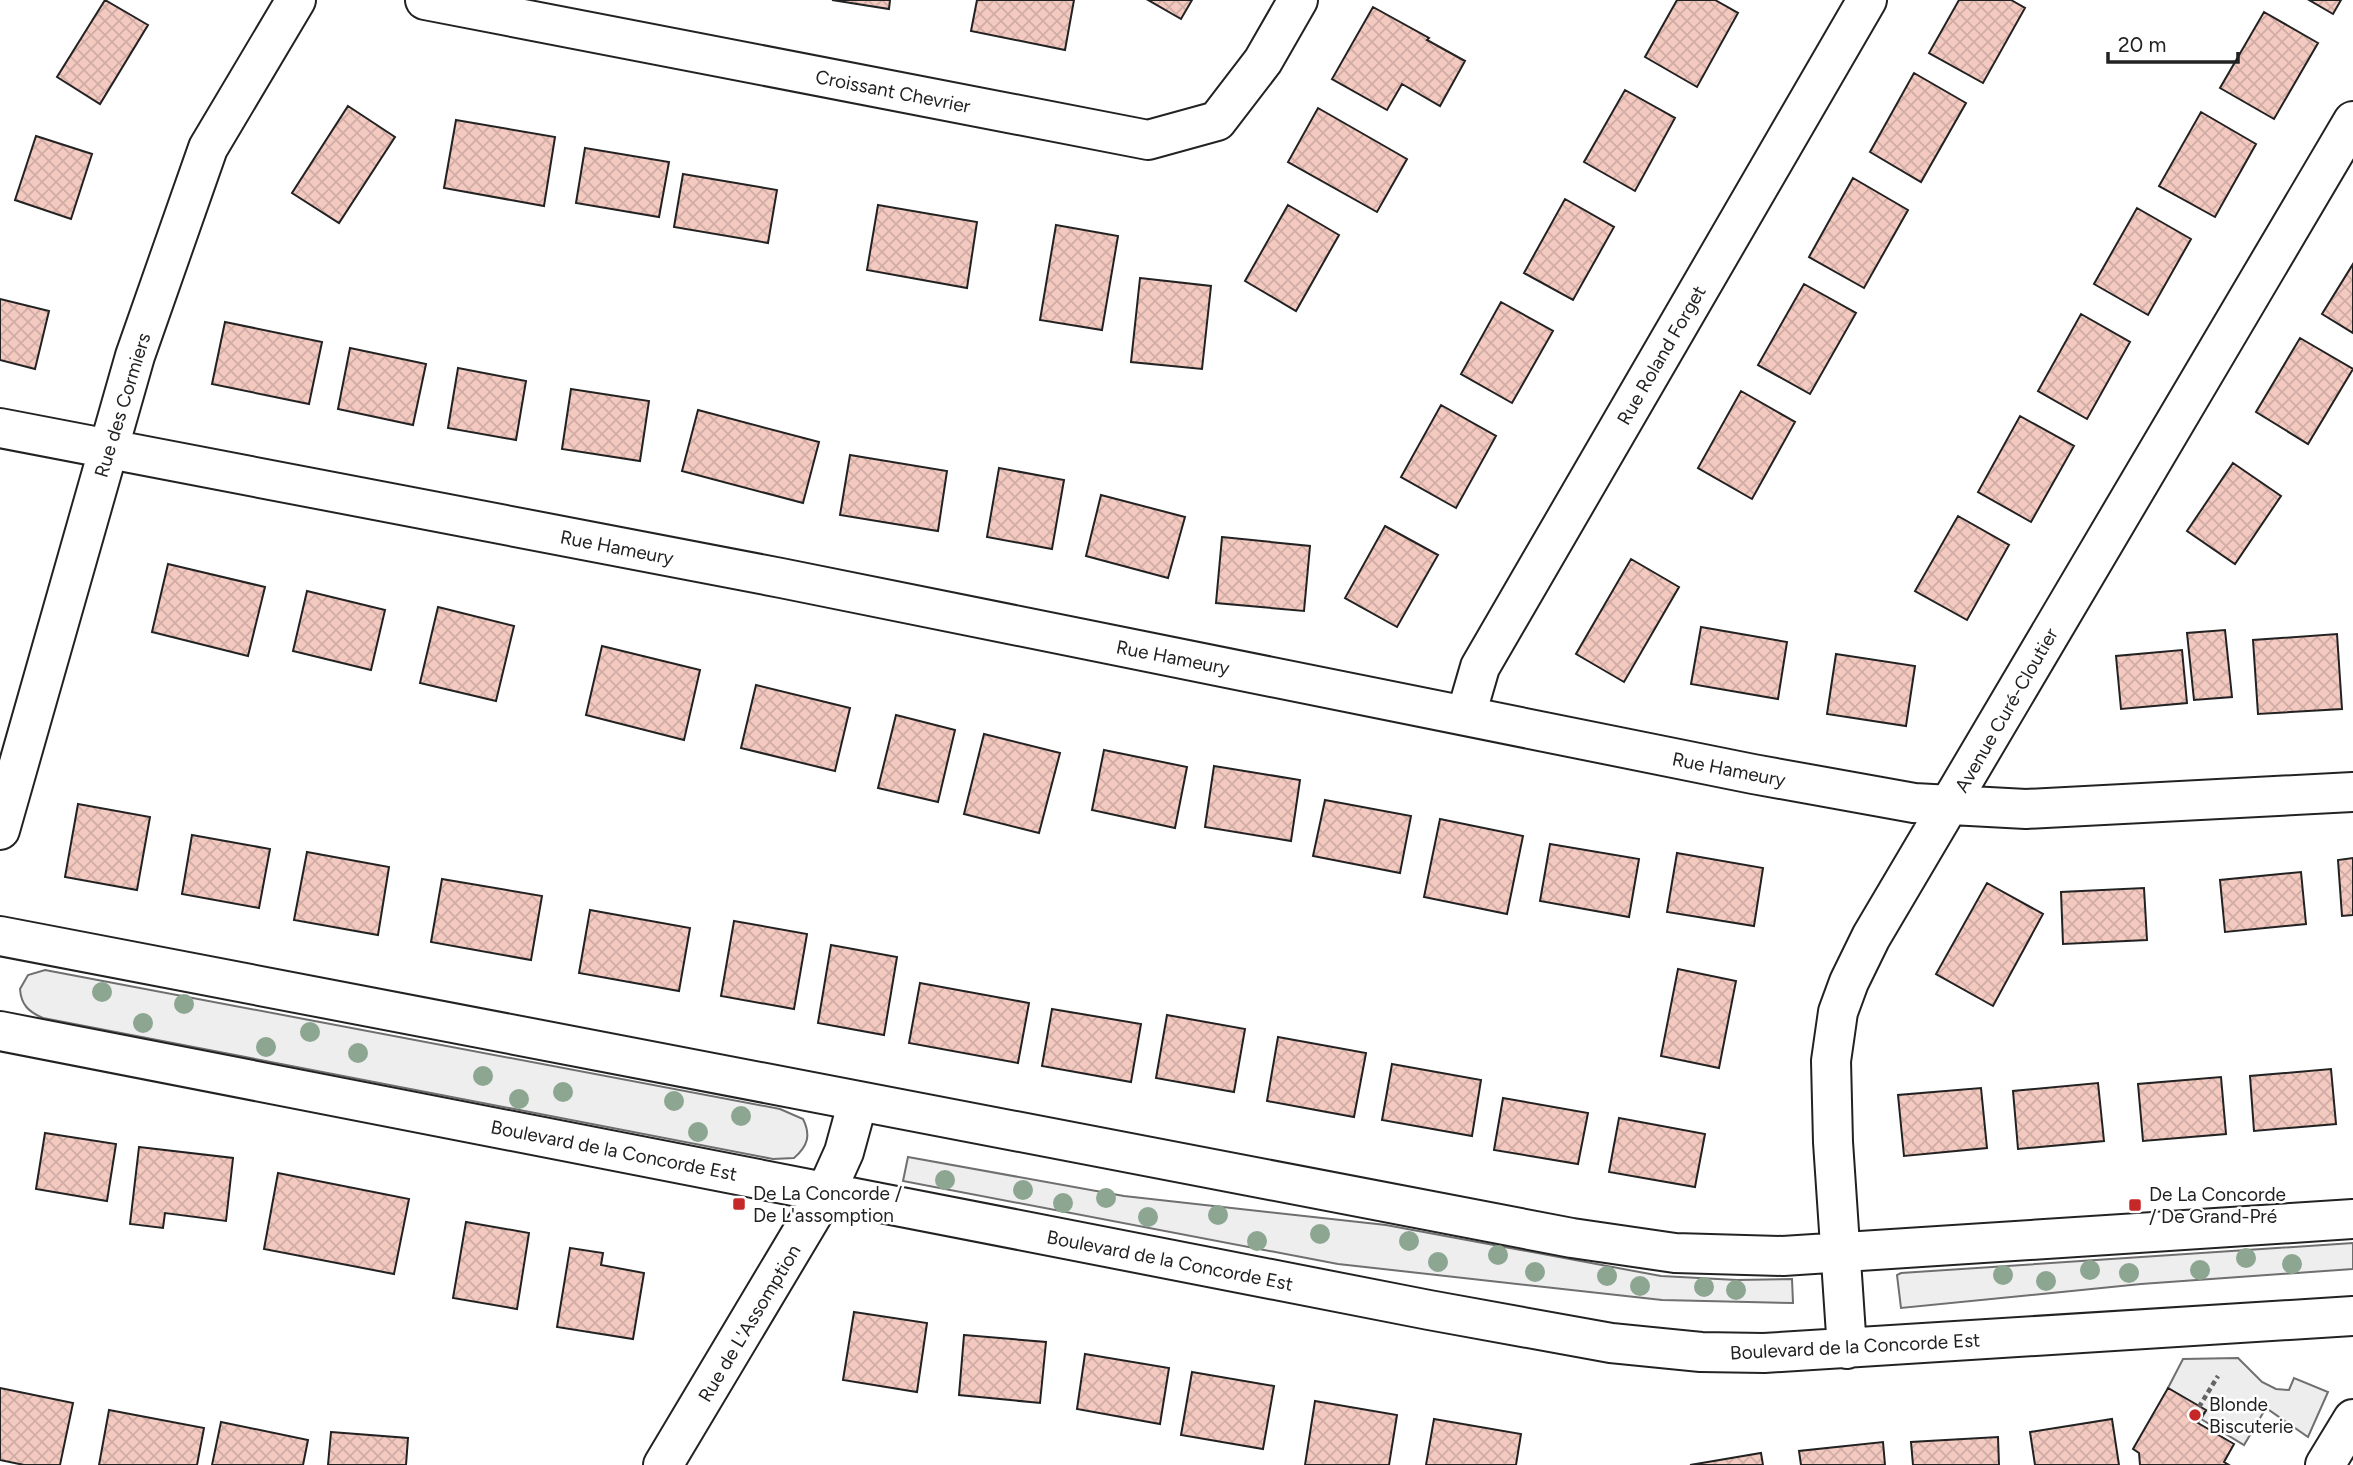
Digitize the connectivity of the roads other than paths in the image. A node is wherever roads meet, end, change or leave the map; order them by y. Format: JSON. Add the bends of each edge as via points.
{"nodes":[{"id":1,"x":296,"y":0,"type":"edge"},
{"id":2,"x":425,"y":0,"type":"edge"},
{"id":3,"x":1298,"y":0,"type":"edge"},
{"id":4,"x":1867,"y":0,"type":"edge"},
{"id":5,"x":2353,"y":121,"type":"edge"},
{"id":6,"x":0,"y":428,"type":"edge"},
{"id":7,"x":108,"y":450,"type":"junction"},
{"id":8,"x":1466,"y":715,"type":"junction"},
{"id":9,"x":2353,"y":792,"type":"edge"},
{"id":10,"x":1950,"y":806,"type":"junction"},
{"id":11,"x":0,"y":830,"type":"edge"},
{"id":12,"x":0,"y":936,"type":"edge"},
{"id":13,"x":0,"y":1031,"type":"edge"},
{"id":14,"x":858,"y":1101,"type":"junction"},
{"id":15,"x":826,"y":1192,"type":"junction"},
{"id":16,"x":2353,"y":1219,"type":"edge"},
{"id":17,"x":1840,"y":1253,"type":"junction"},
{"id":18,"x":2353,"y":1316,"type":"edge"},
{"id":19,"x":1847,"y":1349,"type":"junction"},
{"id":20,"x":2353,"y":1419,"type":"edge"},
{"id":21,"x":663,"y":1465,"type":"edge"},
{"id":22,"x":2325,"y":1465,"type":"edge"}],
"edges":[{"from":1,"to":7,"type":"street","name":"Rue des Cormiers","via":[[208,148],[135,356]]},
{"from":2,"to":3,"type":"street","name":"Croissant Chevrier","via":[[1148,140],[1217,121],[1264,61]]},
{"from":4,"to":8,"type":"street","name":"Rue Roland Forget","via":[[1480,667]]},
{"from":5,"to":10,"type":"street","name":"Avenue Curé-Cloutier"},
{"from":6,"to":7,"type":"street","name":"Rue Hameury"},
{"from":7,"to":8,"type":"street","name":"Rue Hameury"},
{"from":7,"to":11,"type":"street","name":"Rue des Cormiers"},
{"from":8,"to":10,"type":"street","name":"Rue Hameury","via":[[1765,777]]},
{"from":9,"to":10,"type":"street","name":"Rue Hameury","via":[[2059,808]]},
{"from":10,"to":17,"type":"street","name":"Avenue Curé-Cloutier","via":[[1871,937],[1838,1012],[1830,1061]]},
{"from":12,"to":14,"type":"street"},
{"from":13,"to":15,"type":"street","name":"Boulevard de la Concorde Est"},
{"from":14,"to":15,"type":"street","name":"Rue de L'Assomption","via":[[844,1152]]},
{"from":14,"to":17,"type":"street","via":[[1635,1248],[1751,1256]]},
{"from":15,"to":19,"type":"street","name":"Boulevard de la Concorde Est","via":[[1584,1339],[1701,1352]]},
{"from":15,"to":21,"type":"street","name":"Rue de L'Assomption"},
{"from":16,"to":17,"type":"street"},
{"from":17,"to":19,"type":"street","name":"Avenue Curé-Cloutier"},
{"from":18,"to":19,"type":"street","name":"Boulevard de la Concorde Est"},
{"from":20,"to":22,"type":"street"}]}
